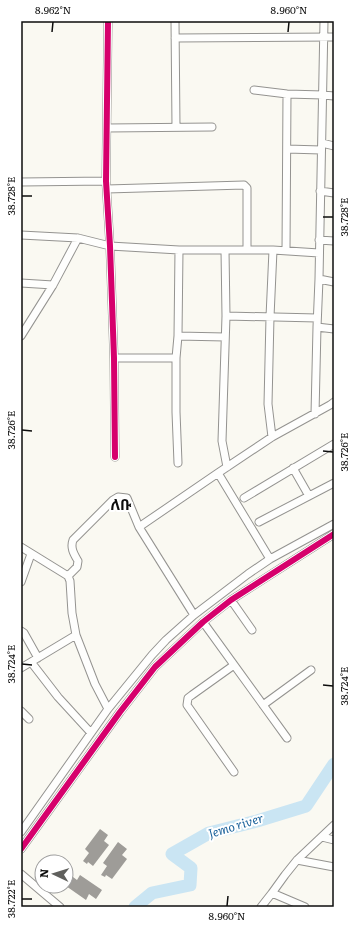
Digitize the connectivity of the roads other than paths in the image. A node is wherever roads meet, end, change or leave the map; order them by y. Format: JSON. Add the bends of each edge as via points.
{"nodes":[{"id":1,"x":108,"y":21,"type":"edge"},
{"id":2,"x":175,"y":21,"type":"edge"},
{"id":3,"x":324,"y":21,"type":"edge"},
{"id":4,"x":324,"y":37,"type":"junction"},
{"id":5,"x":334,"y":37,"type":"edge"},
{"id":6,"x":175,"y":38,"type":"junction"},
{"id":7,"x":254,"y":90,"type":"dead end"},
{"id":8,"x":287,"y":94,"type":"junction"},
{"id":9,"x":323,"y":94,"type":"junction"},
{"id":10,"x":334,"y":96,"type":"edge"},
{"id":11,"x":176,"y":127,"type":"junction"},
{"id":12,"x":212,"y":127,"type":"dead end"},
{"id":13,"x":107,"y":128,"type":"junction"},
{"id":14,"x":321,"y":146,"type":"junction"},
{"id":15,"x":334,"y":146,"type":"edge"},
{"id":16,"x":287,"y":149,"type":"junction"},
{"id":17,"x":21,"y":182,"type":"edge"},
{"id":18,"x":106,"y":185,"type":"junction"},
{"id":19,"x":320,"y":191,"type":"junction"},
{"id":20,"x":334,"y":193,"type":"edge"},
{"id":21,"x":21,"y":235,"type":"edge"},
{"id":22,"x":78,"y":238,"type":"junction"},
{"id":23,"x":319,"y":240,"type":"junction"},
{"id":24,"x":334,"y":241,"type":"edge"},
{"id":25,"x":110,"y":246,"type":"junction"},
{"id":26,"x":179,"y":250,"type":"junction"},
{"id":27,"x":225,"y":250,"type":"junction"},
{"id":28,"x":247,"y":250,"type":"junction"},
{"id":29,"x":273,"y":250,"type":"junction"},
{"id":30,"x":286,"y":251,"type":"junction"},
{"id":31,"x":319,"y":253,"type":"junction"},
{"id":32,"x":319,"y":279,"type":"junction"},
{"id":33,"x":334,"y":282,"type":"edge"},
{"id":34,"x":21,"y":283,"type":"edge"},
{"id":35,"x":53,"y":285,"type":"junction"},
{"id":36,"x":226,"y":316,"type":"junction"},
{"id":37,"x":270,"y":317,"type":"junction"},
{"id":38,"x":317,"y":318,"type":"junction"},
{"id":39,"x":317,"y":327,"type":"junction"},
{"id":40,"x":334,"y":329,"type":"edge"},
{"id":41,"x":21,"y":336,"type":"edge"},
{"id":42,"x":178,"y":336,"type":"junction"},
{"id":43,"x":225,"y":337,"type":"junction"},
{"id":44,"x":114,"y":358,"type":"junction"},
{"id":45,"x":176,"y":358,"type":"junction"},
{"id":46,"x":334,"y":402,"type":"edge"},
{"id":47,"x":315,"y":414,"type":"junction"},
{"id":48,"x":272,"y":437,"type":"junction"},
{"id":49,"x":334,"y":444,"type":"edge"},
{"id":50,"x":115,"y":457,"type":"dead end"},
{"id":51,"x":178,"y":463,"type":"dead end"},
{"id":52,"x":227,"y":467,"type":"junction"},
{"id":53,"x":293,"y":468,"type":"junction"},
{"id":54,"x":218,"y":473,"type":"junction"},
{"id":55,"x":334,"y":483,"type":"edge"},
{"id":56,"x":309,"y":496,"type":"junction"},
{"id":57,"x":244,"y":498,"type":"dead end"},
{"id":58,"x":259,"y":522,"type":"dead end"},
{"id":59,"x":334,"y":524,"type":"edge"},
{"id":60,"x":139,"y":527,"type":"junction"},
{"id":61,"x":334,"y":535,"type":"edge"},
{"id":62,"x":21,"y":547,"type":"edge"},
{"id":63,"x":31,"y":554,"type":"junction"},
{"id":64,"x":270,"y":559,"type":"junction"},
{"id":65,"x":68,"y":576,"type":"junction"},
{"id":66,"x":21,"y":582,"type":"edge"},
{"id":67,"x":231,"y":600,"type":"junction"},
{"id":68,"x":194,"y":615,"type":"junction"},
{"id":69,"x":204,"y":622,"type":"junction"},
{"id":70,"x":252,"y":630,"type":"dead end"},
{"id":71,"x":21,"y":631,"type":"edge"},
{"id":72,"x":76,"y":635,"type":"junction"},
{"id":73,"x":38,"y":658,"type":"junction"},
{"id":74,"x":31,"y":662,"type":"junction"},
{"id":75,"x":234,"y":665,"type":"junction"},
{"id":76,"x":21,"y":668,"type":"edge"},
{"id":77,"x":311,"y":670,"type":"dead end"},
{"id":78,"x":263,"y":705,"type":"junction"},
{"id":79,"x":108,"y":708,"type":"junction"},
{"id":80,"x":21,"y":711,"type":"edge"},
{"id":81,"x":29,"y":719,"type":"dead end"},
{"id":82,"x":91,"y":733,"type":"junction"},
{"id":83,"x":287,"y":738,"type":"dead end"},
{"id":84,"x":67,"y":767,"type":"junction"},
{"id":85,"x":234,"y":772,"type":"dead end"},
{"id":86,"x":76,"y":773,"type":"junction"},
{"id":87,"x":334,"y":826,"type":"edge"},
{"id":88,"x":21,"y":832,"type":"edge"},
{"id":89,"x":322,"y":837,"type":"junction"},
{"id":90,"x":334,"y":840,"type":"edge"},
{"id":91,"x":21,"y":849,"type":"edge"},
{"id":92,"x":297,"y":860,"type":"junction"},
{"id":93,"x":334,"y":867,"type":"edge"},
{"id":94,"x":21,"y":874,"type":"edge"},
{"id":95,"x":272,"y":893,"type":"junction"},
{"id":96,"x":60,"y":907,"type":"edge"},
{"id":97,"x":261,"y":907,"type":"edge"},
{"id":98,"x":305,"y":907,"type":"edge"}],
"edges":[{"from":1,"to":13,"type":"street"},
{"from":2,"to":6,"type":"street"},
{"from":3,"to":4,"type":"street"},
{"from":4,"to":5,"type":"street"},
{"from":4,"to":6,"type":"street"},
{"from":4,"to":9,"type":"street"},
{"from":6,"to":11,"type":"street"},
{"from":7,"to":8,"type":"street"},
{"from":8,"to":9,"type":"street"},
{"from":8,"to":16,"type":"street"},
{"from":9,"to":10,"type":"street"},
{"from":9,"to":14,"type":"street"},
{"from":11,"to":12,"type":"street"},
{"from":11,"to":13,"type":"street"},
{"from":13,"to":18,"type":"street"},
{"from":14,"to":15,"type":"street"},
{"from":14,"to":16,"type":"street"},
{"from":14,"to":19,"type":"street"},
{"from":16,"to":30,"type":"street"},
{"from":17,"to":18,"type":"street"},
{"from":18,"to":25,"type":"street"},
{"from":18,"to":28,"type":"street","via":[[244,185],[247,188]]},
{"from":19,"to":20,"type":"street"},
{"from":19,"to":23,"type":"street"},
{"from":21,"to":22,"type":"street"},
{"from":22,"to":25,"type":"street"},
{"from":22,"to":35,"type":"street"},
{"from":23,"to":24,"type":"street"},
{"from":23,"to":31,"type":"street"},
{"from":25,"to":26,"type":"street"},
{"from":25,"to":44,"type":"street"},
{"from":26,"to":27,"type":"street"},
{"from":26,"to":42,"type":"street"},
{"from":27,"to":28,"type":"street"},
{"from":27,"to":36,"type":"street"},
{"from":28,"to":29,"type":"street"},
{"from":29,"to":30,"type":"street"},
{"from":29,"to":37,"type":"street"},
{"from":30,"to":31,"type":"street"},
{"from":31,"to":32,"type":"street"},
{"from":32,"to":33,"type":"street"},
{"from":32,"to":38,"type":"street"},
{"from":34,"to":35,"type":"street"},
{"from":35,"to":41,"type":"street"},
{"from":36,"to":37,"type":"street"},
{"from":36,"to":43,"type":"street"},
{"from":37,"to":38,"type":"street"},
{"from":37,"to":48,"type":"street","via":[[268,404]]},
{"from":38,"to":39,"type":"street"},
{"from":39,"to":40,"type":"street"},
{"from":39,"to":47,"type":"street"},
{"from":42,"to":43,"type":"street"},
{"from":42,"to":45,"type":"street"},
{"from":43,"to":52,"type":"street","via":[[222,441]]},
{"from":44,"to":45,"type":"street"},
{"from":44,"to":50,"type":"street"},
{"from":45,"to":51,"type":"street"},
{"from":46,"to":47,"type":"street"},
{"from":47,"to":48,"type":"street"},
{"from":48,"to":52,"type":"street"},
{"from":49,"to":53,"type":"street"},
{"from":52,"to":54,"type":"street"},
{"from":53,"to":56,"type":"street"},
{"from":53,"to":57,"type":"street"},
{"from":54,"to":60,"type":"street"},
{"from":54,"to":64,"type":"street"},
{"from":55,"to":56,"type":"street"},
{"from":56,"to":58,"type":"street"},
{"from":59,"to":64,"type":"street"},
{"from":60,"to":65,"type":"street","via":[[128,498],[118,497],[113,500],[73,540],[73,553],[78,561]]},
{"from":60,"to":68,"type":"street"},
{"from":61,"to":67,"type":"street"},
{"from":62,"to":63,"type":"street"},
{"from":63,"to":65,"type":"street"},
{"from":63,"to":66,"type":"street"},
{"from":64,"to":68,"type":"street"},
{"from":65,"to":72,"type":"street"},
{"from":67,"to":69,"type":"street"},
{"from":67,"to":70,"type":"street"},
{"from":68,"to":79,"type":"street","via":[[152,655]]},
{"from":69,"to":75,"type":"street"},
{"from":69,"to":86,"type":"street","via":[[155,667]]},
{"from":71,"to":73,"type":"street"},
{"from":72,"to":73,"type":"street"},
{"from":72,"to":79,"type":"street","via":[[95,684]]},
{"from":73,"to":74,"type":"street"},
{"from":74,"to":76,"type":"street"},
{"from":74,"to":82,"type":"street"},
{"from":75,"to":78,"type":"street"},
{"from":75,"to":85,"type":"street","via":[[188,698],[187,705]]},
{"from":77,"to":78,"type":"street"},
{"from":78,"to":83,"type":"street"},
{"from":79,"to":82,"type":"street"},
{"from":80,"to":81,"type":"street"},
{"from":82,"to":84,"type":"street"},
{"from":84,"to":86,"type":"street"},
{"from":84,"to":88,"type":"street"},
{"from":86,"to":91,"type":"street"},
{"from":87,"to":89,"type":"street"},
{"from":89,"to":90,"type":"street"},
{"from":89,"to":92,"type":"street"},
{"from":92,"to":93,"type":"street"},
{"from":92,"to":95,"type":"street"},
{"from":94,"to":96,"type":"street"},
{"from":95,"to":97,"type":"street"},
{"from":95,"to":98,"type":"street"}]}
